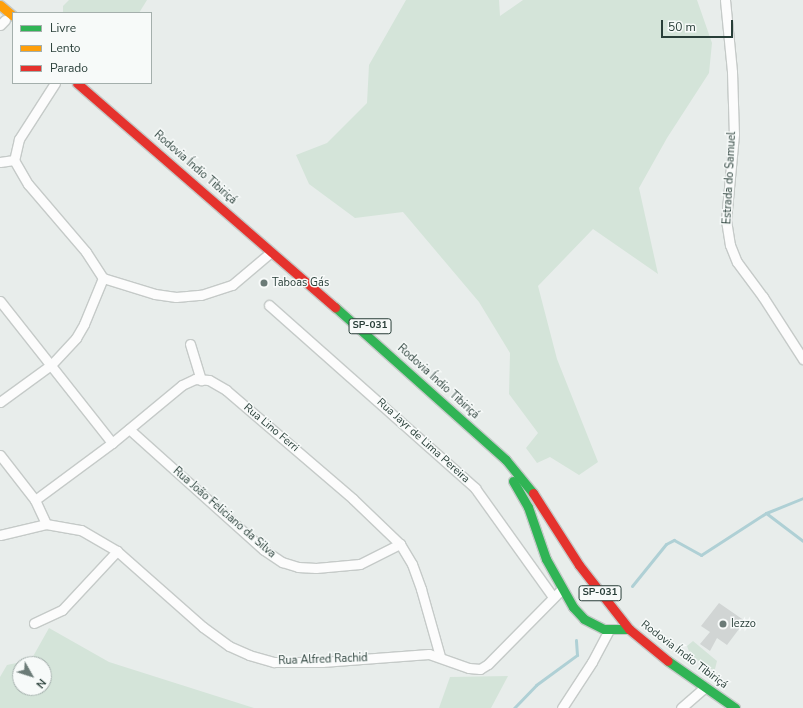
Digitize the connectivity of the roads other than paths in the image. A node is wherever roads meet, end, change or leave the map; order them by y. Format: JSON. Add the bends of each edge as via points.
{"nodes":[{"id":1,"x":725,"y":0,"type":"edge"},
{"id":2,"x":0,"y":5,"type":"edge"},
{"id":3,"x":4,"y":19,"type":"edge"},
{"id":4,"x":12,"y":26,"type":"edge"},
{"id":5,"x":54,"y":84,"type":"edge"},
{"id":6,"x":78,"y":84,"type":"edge"},
{"id":7,"x":91,"y":84,"type":"edge"},
{"id":8,"x":130,"y":116,"type":"dead end"},
{"id":9,"x":14,"y":160,"type":"junction"},
{"id":10,"x":0,"y":162,"type":"edge"},
{"id":11,"x":284,"y":249,"type":"dead end"},
{"id":12,"x":271,"y":252,"type":"junction"},
{"id":13,"x":103,"y":278,"type":"junction"},
{"id":14,"x":0,"y":301,"type":"edge"},
{"id":15,"x":269,"y":306,"type":"dead end"},
{"id":16,"x":190,"y":344,"type":"dead end"},
{"id":17,"x":803,"y":359,"type":"edge"},
{"id":18,"x":50,"y":365,"type":"junction"},
{"id":19,"x":200,"y":380,"type":"junction"},
{"id":20,"x":0,"y":402,"type":"edge"},
{"id":21,"x":129,"y":429,"type":"junction"},
{"id":22,"x":112,"y":443,"type":"junction"},
{"id":23,"x":495,"y":450,"type":"junction"},
{"id":24,"x":0,"y":454,"type":"edge"},
{"id":25,"x":35,"y":500,"type":"junction"},
{"id":26,"x":46,"y":524,"type":"junction"},
{"id":27,"x":0,"y":535,"type":"edge"},
{"id":28,"x":577,"y":543,"type":"dead end"},
{"id":29,"x":400,"y":544,"type":"junction"},
{"id":30,"x":117,"y":551,"type":"junction"},
{"id":31,"x":562,"y":589,"type":"junction"},
{"id":32,"x":553,"y":597,"type":"junction"},
{"id":33,"x":34,"y":623,"type":"dead end"},
{"id":34,"x":629,"y":629,"type":"junction"},
{"id":35,"x":609,"y":630,"type":"junction"},
{"id":36,"x":647,"y":631,"type":"dead end"},
{"id":37,"x":440,"y":656,"type":"junction"},
{"id":38,"x":705,"y":687,"type":"junction"},
{"id":39,"x":745,"y":705,"type":"dead end"},
{"id":40,"x":562,"y":708,"type":"edge"},
{"id":41,"x":681,"y":708,"type":"edge"},
{"id":42,"x":735,"y":708,"type":"edge"}],
"edges":[{"from":1,"to":17,"type":"street","name":"Estrada do Samuel","via":[[732,72],[734,134],[726,220],[730,244],[737,262],[764,297]]},
{"from":2,"to":3,"type":"highway"},
{"from":3,"to":4,"type":"highway"},
{"from":5,"to":9,"type":"street","via":[[19,139]]},
{"from":6,"to":12,"type":"highway","name":"Rodovia Índio Tibiriçá","number":"SP-031"},
{"from":7,"to":8,"type":"highway"},
{"from":9,"to":10,"type":"street"},
{"from":9,"to":13,"type":"street","via":[[28,184],[86,252]]},
{"from":11,"to":28,"type":"highway","name":"Rodovia Índio Tibiriçá","number":"SP-031","via":[[499,442],[528,474]]},
{"from":12,"to":13,"type":"street","via":[[232,285],[201,295],[176,298]]},
{"from":12,"to":23,"type":"highway","name":"Rodovia Índio Tibiriçá","number":"SP-031","via":[[393,357]]},
{"from":13,"to":18,"type":"street","via":[[76,338]]},
{"from":14,"to":18,"type":"street"},
{"from":15,"to":32,"type":"street","name":"Rua Jayr de Lima Pereira","via":[[475,488]]},
{"from":16,"to":19,"type":"street"},
{"from":18,"to":20,"type":"street"},
{"from":18,"to":22,"type":"street"},
{"from":19,"to":21,"type":"street","via":[[195,379],[182,385]]},
{"from":19,"to":29,"type":"street","name":"Rua Lino Ferri","via":[[209,380],[226,390],[359,503]]},
{"from":21,"to":22,"type":"street"},
{"from":21,"to":29,"type":"street","name":"Rua João Feliciano da Silva","via":[[264,550],[282,562],[298,567],[316,568],[360,564]]},
{"from":22,"to":25,"type":"street"},
{"from":23,"to":31,"type":"highway","via":[[528,507],[546,559]]},
{"from":23,"to":34,"type":"highway","name":"Rodovia Índio Tibiriçá","number":"SP-031","via":[[540,502],[579,565]]},
{"from":24,"to":25,"type":"street"},
{"from":25,"to":26,"type":"street"},
{"from":26,"to":27,"type":"street"},
{"from":26,"to":30,"type":"street","name":"Rua Alfred Rachid","via":[[81,530]]},
{"from":29,"to":37,"type":"street","name":"Rua Lino Ferri","via":[[412,564],[421,589]]},
{"from":30,"to":33,"type":"street","via":[[62,610]]},
{"from":30,"to":37,"type":"street","name":"Rua Alfred Rachid","via":[[203,627],[230,646],[249,655],[274,662],[322,662],[412,655]]},
{"from":31,"to":32,"type":"street","name":"Rua Alfred Rachid"},
{"from":31,"to":35,"type":"highway","via":[[584,619]]},
{"from":32,"to":37,"type":"street","name":"Rua Alfred Rachid","via":[[488,664],[480,669],[469,668]]},
{"from":34,"to":35,"type":"highway"},
{"from":34,"to":38,"type":"highway","name":"Rodovia Índio Tibiriçá","number":"SP-031"},
{"from":35,"to":40,"type":"street"},
{"from":36,"to":39,"type":"highway","name":"Rodovia Índio Tibiriçá","via":[[666,649]]},
{"from":38,"to":41,"type":"street"},
{"from":38,"to":42,"type":"highway","name":"Rodovia Índio Tibiriçá","number":"SP-031"}]}
